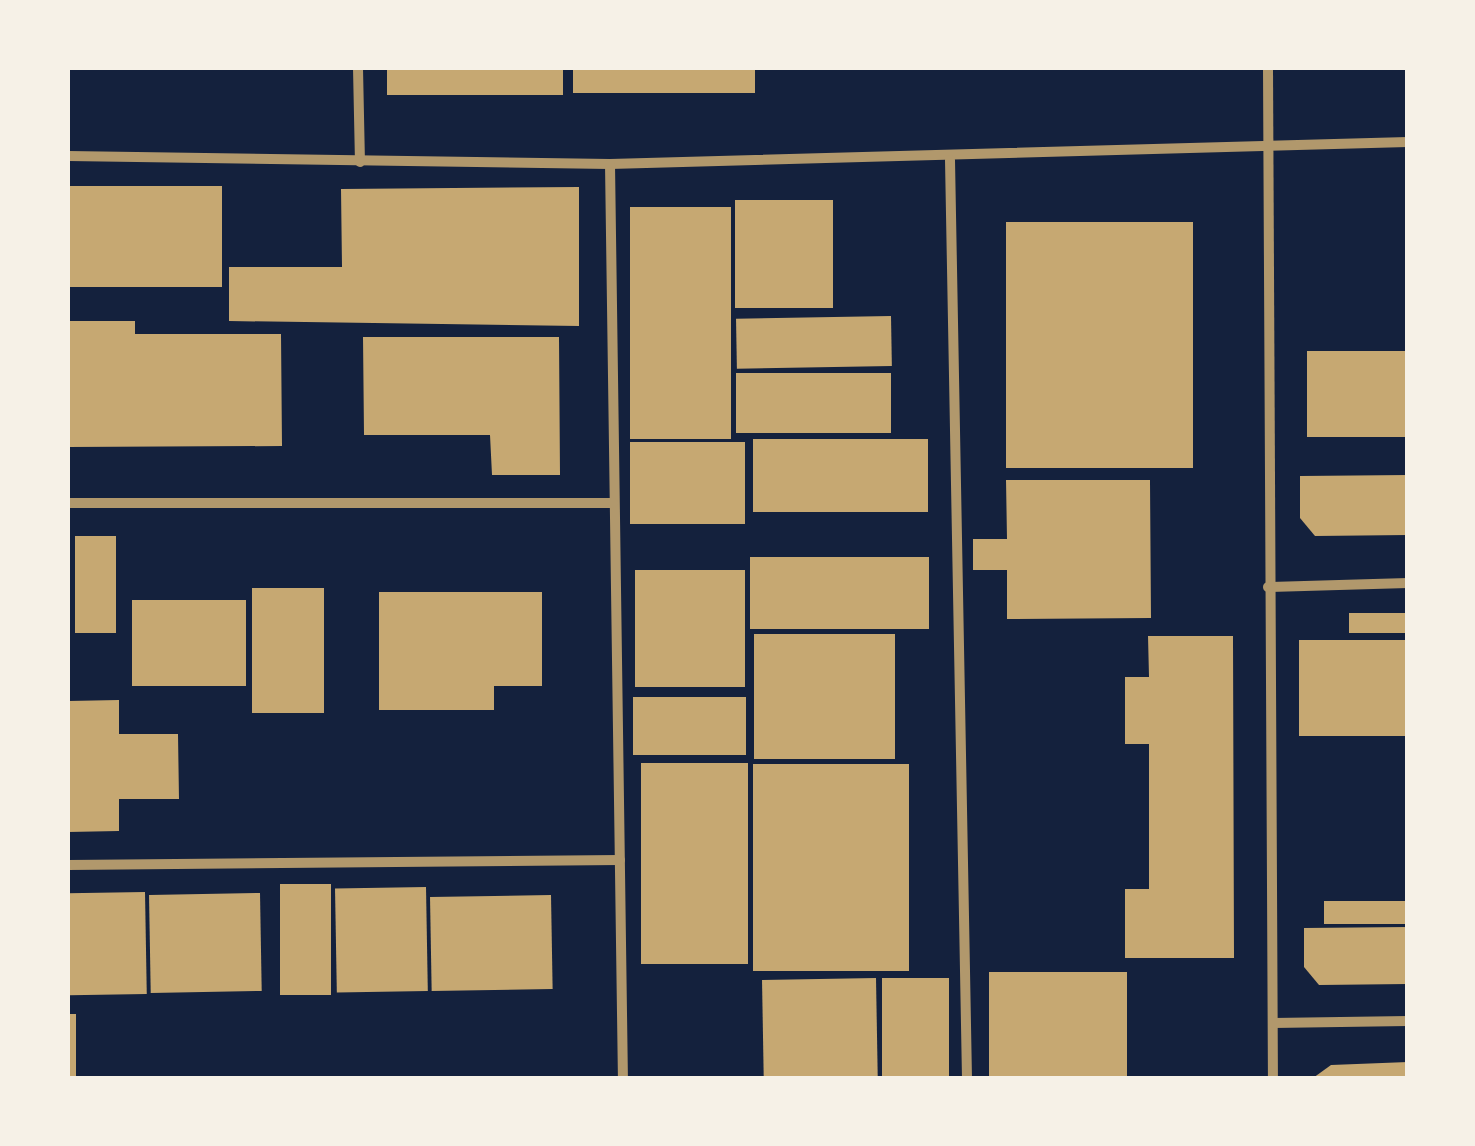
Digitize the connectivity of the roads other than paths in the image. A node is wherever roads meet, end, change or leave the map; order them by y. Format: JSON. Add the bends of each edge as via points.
{"nodes":[{"id":1,"x":358,"y":68,"type":"edge"},
{"id":2,"x":1268,"y":68,"type":"edge"},
{"id":3,"x":1408,"y":142,"type":"edge"},
{"id":4,"x":1268,"y":148,"type":"junction"},
{"id":5,"x":68,"y":156,"type":"edge"},
{"id":6,"x":950,"y":160,"type":"junction"},
{"id":7,"x":360,"y":162,"type":"junction"},
{"id":8,"x":610,"y":164,"type":"junction"},
{"id":9,"x":68,"y":503,"type":"edge"},
{"id":10,"x":613,"y":503,"type":"junction"},
{"id":11,"x":1408,"y":583,"type":"edge"},
{"id":12,"x":1268,"y":587,"type":"junction"},
{"id":13,"x":620,"y":860,"type":"junction"},
{"id":14,"x":68,"y":865,"type":"edge"},
{"id":15,"x":1408,"y":1022,"type":"edge"},
{"id":16,"x":1273,"y":1024,"type":"junction"},
{"id":17,"x":623,"y":1078,"type":"edge"},
{"id":18,"x":967,"y":1078,"type":"edge"},
{"id":19,"x":1273,"y":1078,"type":"edge"}],
"edges":[{"from":1,"to":7,"type":"street"},
{"from":2,"to":4,"type":"street"},
{"from":3,"to":4,"type":"street"},
{"from":4,"to":6,"type":"street"},
{"from":4,"to":12,"type":"street"},
{"from":5,"to":7,"type":"street"},
{"from":6,"to":8,"type":"street"},
{"from":6,"to":18,"type":"street"},
{"from":7,"to":8,"type":"street"},
{"from":8,"to":10,"type":"street"},
{"from":9,"to":10,"type":"street"},
{"from":10,"to":13,"type":"street"},
{"from":11,"to":12,"type":"street"},
{"from":12,"to":16,"type":"street"},
{"from":13,"to":14,"type":"street"},
{"from":13,"to":17,"type":"street"},
{"from":15,"to":16,"type":"street"},
{"from":16,"to":19,"type":"street"}]}
